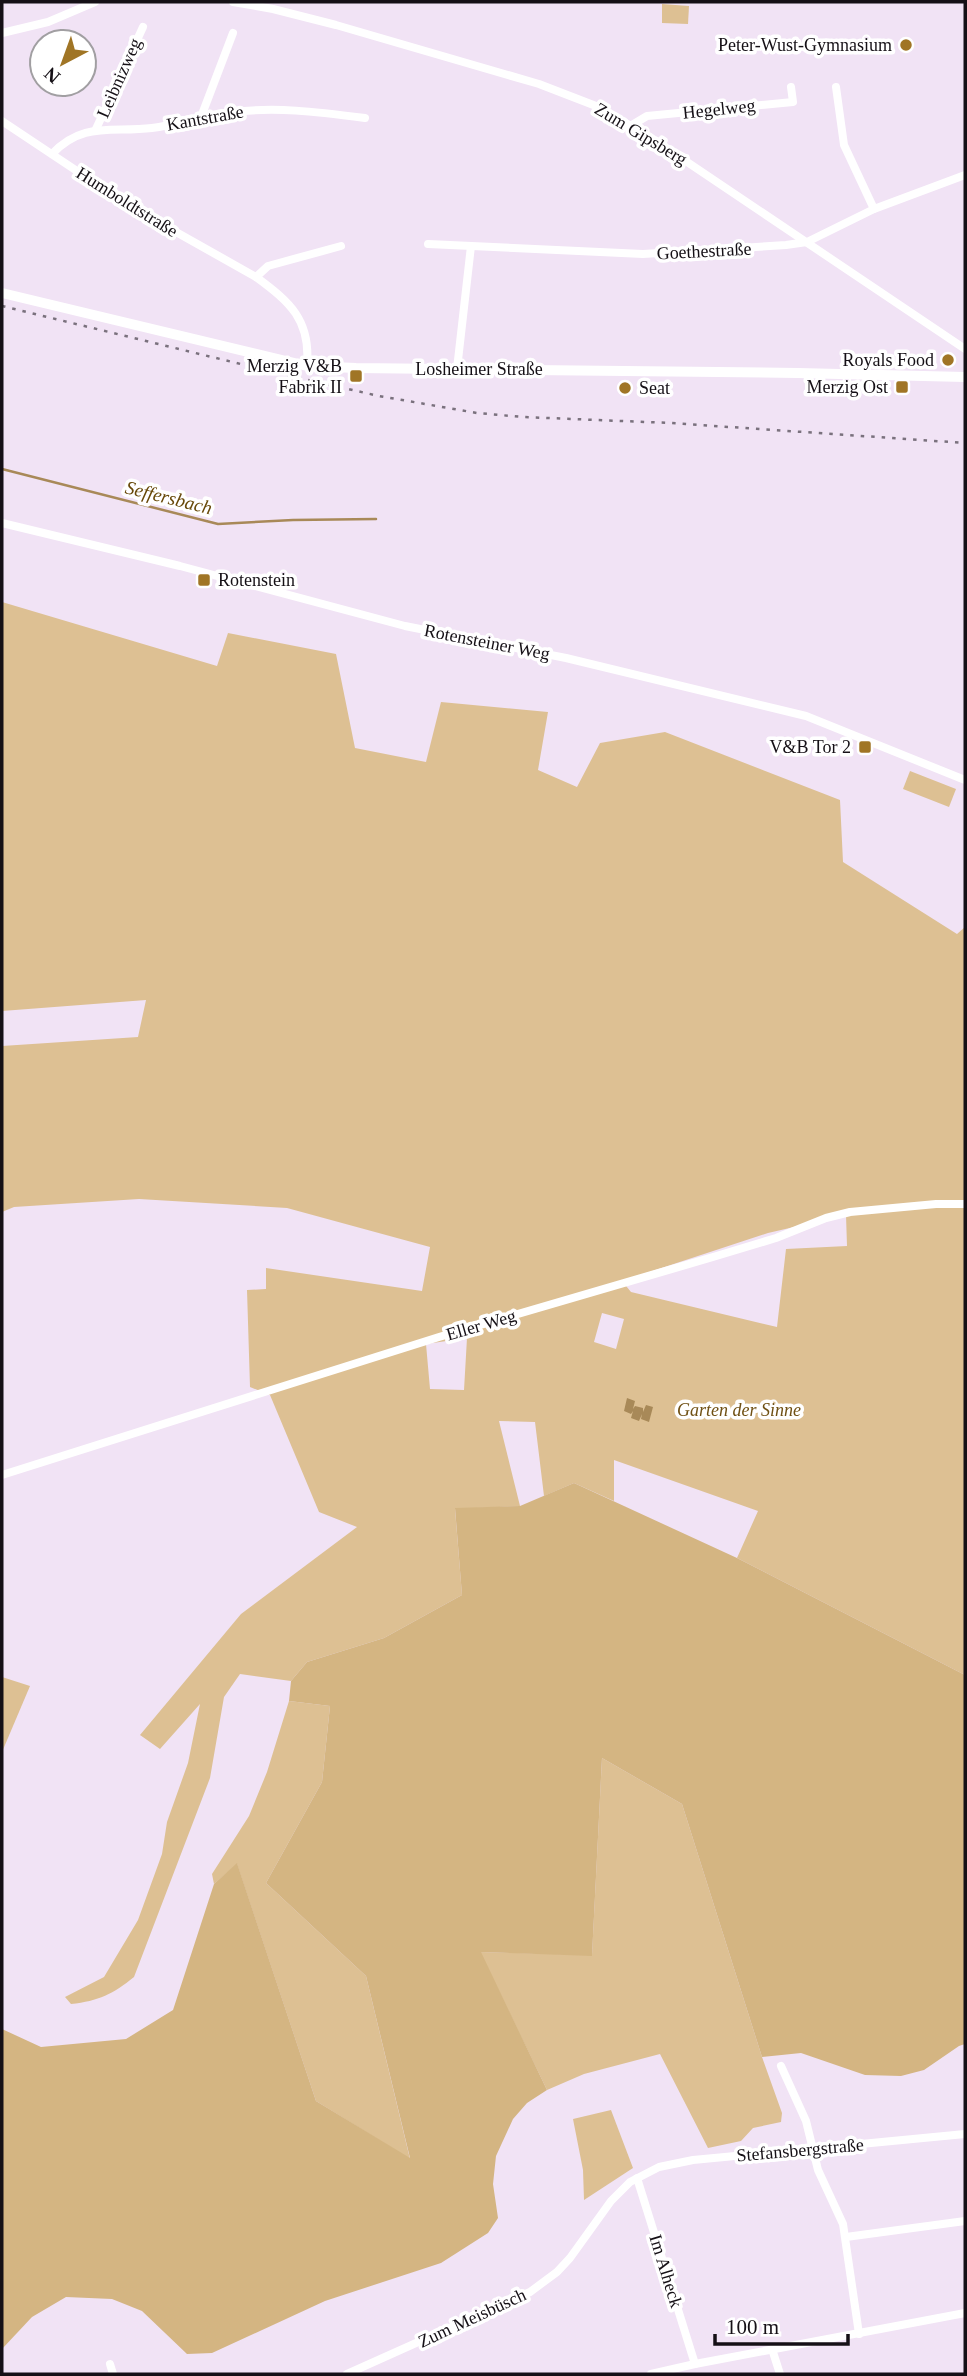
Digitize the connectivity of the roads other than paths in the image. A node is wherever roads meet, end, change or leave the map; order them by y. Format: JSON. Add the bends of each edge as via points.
{"nodes":[{"id":1,"x":95,"y":2,"type":"edge"},
{"id":2,"x":233,"y":2,"type":"edge"},
{"id":3,"x":143,"y":27,"type":"dead end"},
{"id":4,"x":2,"y":33,"type":"edge"},
{"id":5,"x":233,"y":33,"type":"dead end"},
{"id":6,"x":791,"y":87,"type":"dead end"},
{"id":7,"x":836,"y":87,"type":"dead end"},
{"id":8,"x":201,"y":117,"type":"junction"},
{"id":9,"x":366,"y":118,"type":"dead end"},
{"id":10,"x":2,"y":121,"type":"edge"},
{"id":11,"x":632,"y":125,"type":"junction"},
{"id":12,"x":96,"y":129,"type":"junction"},
{"id":13,"x":52,"y":154,"type":"junction"},
{"id":14,"x":965,"y":175,"type":"edge"},
{"id":15,"x":874,"y":209,"type":"junction"},
{"id":16,"x":807,"y":242,"type":"junction"},
{"id":17,"x":428,"y":244,"type":"dead end"},
{"id":18,"x":471,"y":246,"type":"junction"},
{"id":19,"x":341,"y":247,"type":"dead end"},
{"id":20,"x":256,"y":277,"type":"junction"},
{"id":21,"x":2,"y":293,"type":"edge"},
{"id":22,"x":965,"y":349,"type":"edge"},
{"id":23,"x":307,"y":366,"type":"junction"},
{"id":24,"x":457,"y":369,"type":"junction"},
{"id":25,"x":965,"y":377,"type":"edge"},
{"id":26,"x":2,"y":523,"type":"edge"},
{"id":27,"x":965,"y":780,"type":"edge"},
{"id":28,"x":965,"y":1204,"type":"edge"},
{"id":29,"x":2,"y":1475,"type":"edge"},
{"id":30,"x":781,"y":2067,"type":"dead end"},
{"id":31,"x":965,"y":2134,"type":"edge"},
{"id":32,"x":812,"y":2149,"type":"junction"},
{"id":33,"x":637,"y":2178,"type":"junction"},
{"id":34,"x":965,"y":2221,"type":"edge"},
{"id":35,"x":846,"y":2237,"type":"junction"},
{"id":36,"x":965,"y":2313,"type":"edge"},
{"id":37,"x":859,"y":2334,"type":"junction"},
{"id":38,"x":772,"y":2349,"type":"junction"},
{"id":39,"x":110,"y":2364,"type":"dead end"},
{"id":40,"x":695,"y":2364,"type":"junction"},
{"id":41,"x":113,"y":2374,"type":"edge"},
{"id":42,"x":347,"y":2374,"type":"edge"},
{"id":43,"x":651,"y":2374,"type":"edge"},
{"id":44,"x":779,"y":2374,"type":"edge"}],
"edges":[{"from":1,"to":4,"type":"street","via":[[48,22]]},
{"from":2,"to":11,"type":"street","name":"Zum Gipsberg","via":[[323,21],[539,85]]},
{"from":3,"to":12,"type":"street","name":"Leibnizweg"},
{"from":5,"to":8,"type":"street"},
{"from":6,"to":11,"type":"street","name":"Hegelweg","via":[[793,102],[647,116]]},
{"from":7,"to":15,"type":"street","via":[[844,145]]},
{"from":8,"to":9,"type":"street","name":"Kantstraße","via":[[278,109]]},
{"from":8,"to":12,"type":"street","name":"Kantstraße","via":[[155,128]]},
{"from":10,"to":13,"type":"street","name":"Humboldtstraße"},
{"from":11,"to":16,"type":"street","name":"Zum Gipsberg"},
{"from":12,"to":13,"type":"street","name":"Kantstraße","via":[[68,140]]},
{"from":13,"to":20,"type":"street","name":"Humboldtstraße","via":[[128,205]]},
{"from":14,"to":15,"type":"street","name":"Goethestraße"},
{"from":15,"to":16,"type":"street","name":"Goethestraße"},
{"from":16,"to":18,"type":"street","name":"Goethestraße","via":[[643,254]]},
{"from":16,"to":22,"type":"street","name":"Zum Gipsberg"},
{"from":17,"to":18,"type":"street","name":"Goethestraße"},
{"from":18,"to":24,"type":"street"},
{"from":19,"to":20,"type":"street","via":[[268,266]]},
{"from":20,"to":23,"type":"street","name":"Humboldtstraße","via":[[299,318],[305,329]]},
{"from":21,"to":23,"type":"main road","name":"Losheimer Straße"},
{"from":23,"to":24,"type":"main road","name":"Losheimer Straße"},
{"from":24,"to":25,"type":"main road","name":"Losheimer Straße"},
{"from":26,"to":27,"type":"street","name":"Rotensteiner Weg","via":[[405,626],[566,658],[806,716]]},
{"from":28,"to":29,"type":"street","name":"Eller Weg","via":[[826,1218],[776,1238],[439,1337]]},
{"from":30,"to":32,"type":"street","via":[[806,2121]]},
{"from":31,"to":32,"type":"street","name":"Stefansbergstraße"},
{"from":32,"to":33,"type":"street","name":"Stefansbergstraße","via":[[671,2163]]},
{"from":32,"to":35,"type":"street"},
{"from":33,"to":40,"type":"street","name":"Im Alheck"},
{"from":33,"to":42,"type":"street","name":"Zum Meisbüsch","via":[[611,2202],[557,2272],[530,2292]]},
{"from":34,"to":35,"type":"street"},
{"from":35,"to":37,"type":"street"},
{"from":36,"to":37,"type":"street"},
{"from":37,"to":38,"type":"street"},
{"from":38,"to":40,"type":"street"},
{"from":38,"to":44,"type":"street"},
{"from":39,"to":41,"type":"street"},
{"from":40,"to":43,"type":"street"}]}
